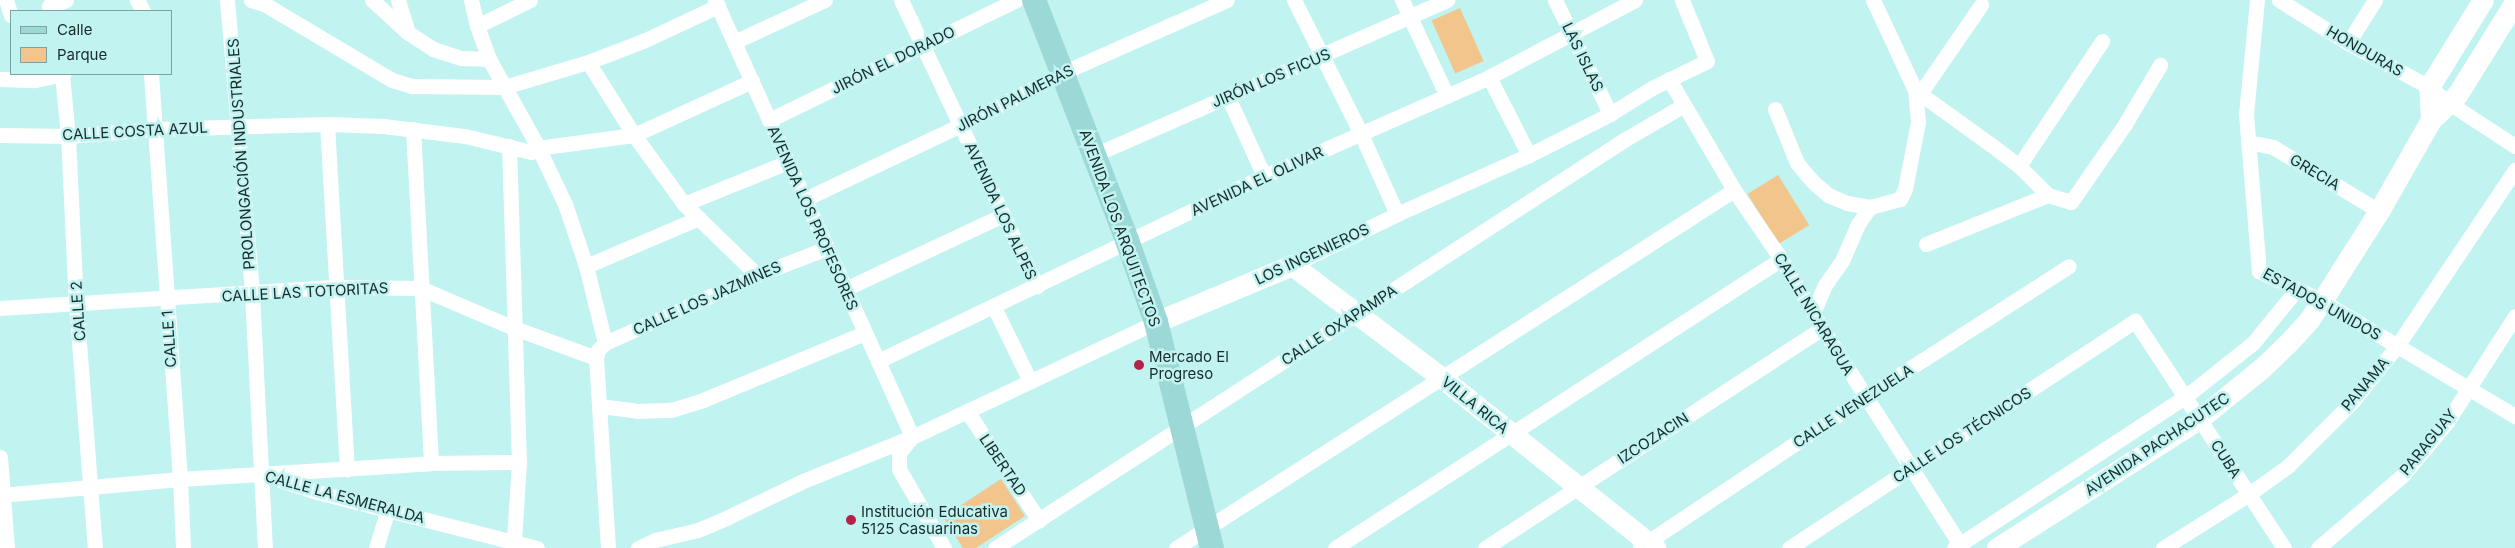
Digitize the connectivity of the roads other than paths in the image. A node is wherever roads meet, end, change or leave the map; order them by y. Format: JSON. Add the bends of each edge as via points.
{"nodes":[{"id":1,"x":6,"y":0,"type":"edge"},
{"id":2,"x":66,"y":0,"type":"edge"},
{"id":3,"x":227,"y":0,"type":"edge"},
{"id":4,"x":251,"y":0,"type":"edge"},
{"id":5,"x":372,"y":0,"type":"edge"},
{"id":6,"x":398,"y":0,"type":"edge"},
{"id":7,"x":471,"y":0,"type":"edge"},
{"id":8,"x":530,"y":0,"type":"edge"},
{"id":9,"x":825,"y":0,"type":"edge"},
{"id":10,"x":902,"y":0,"type":"edge"},
{"id":11,"x":1016,"y":0,"type":"edge"},
{"id":12,"x":1034,"y":0,"type":"edge"},
{"id":13,"x":1226,"y":0,"type":"edge"},
{"id":14,"x":1294,"y":0,"type":"edge"},
{"id":15,"x":1402,"y":0,"type":"edge"},
{"id":16,"x":1447,"y":0,"type":"edge"},
{"id":17,"x":1555,"y":0,"type":"edge"},
{"id":18,"x":1635,"y":0,"type":"edge"},
{"id":19,"x":1682,"y":0,"type":"edge"},
{"id":20,"x":1873,"y":0,"type":"edge"},
{"id":21,"x":2257,"y":0,"type":"edge"},
{"id":22,"x":2280,"y":0,"type":"edge"},
{"id":23,"x":2375,"y":0,"type":"edge"},
{"id":24,"x":2483,"y":0,"type":"edge"},
{"id":25,"x":2515,"y":2,"type":"edge"},
{"id":26,"x":717,"y":3,"type":"edge"},
{"id":27,"x":49,"y":6,"type":"edge"},
{"id":28,"x":1981,"y":6,"type":"dead end"},
{"id":29,"x":10,"y":12,"type":"edge"},
{"id":30,"x":1411,"y":18,"type":"junction"},
{"id":31,"x":477,"y":26,"type":"junction"},
{"id":32,"x":407,"y":32,"type":"junction"},
{"id":33,"x":1572,"y":35,"type":"junction"},
{"id":34,"x":2102,"y":41,"type":"dead end"},
{"id":35,"x":734,"y":42,"type":"junction"},
{"id":36,"x":2348,"y":43,"type":"junction"},
{"id":37,"x":923,"y":46,"type":"junction"},
{"id":38,"x":1322,"y":56,"type":"junction"},
{"id":39,"x":489,"y":59,"type":"junction"},
{"id":40,"x":588,"y":62,"type":"junction"},
{"id":41,"x":2160,"y":65,"type":"dead end"},
{"id":42,"x":1062,"y":73,"type":"junction"},
{"id":43,"x":53,"y":75,"type":"edge"},
{"id":44,"x":62,"y":75,"type":"edge"},
{"id":45,"x":151,"y":75,"type":"edge"},
{"id":46,"x":34,"y":77,"type":"edge"},
{"id":47,"x":1488,"y":77,"type":"junction"},
{"id":48,"x":0,"y":79,"type":"edge"},
{"id":49,"x":1668,"y":79,"type":"junction"},
{"id":50,"x":752,"y":82,"type":"junction"},
{"id":51,"x":504,"y":87,"type":"junction"},
{"id":52,"x":2429,"y":87,"type":"junction"},
{"id":53,"x":1918,"y":91,"type":"junction"},
{"id":54,"x":1228,"y":96,"type":"junction"},
{"id":55,"x":1447,"y":96,"type":"junction"},
{"id":56,"x":2449,"y":103,"type":"junction"},
{"id":57,"x":1684,"y":105,"type":"junction"},
{"id":58,"x":1775,"y":109,"type":"dead end"},
{"id":59,"x":1610,"y":114,"type":"junction"},
{"id":60,"x":769,"y":120,"type":"junction"},
{"id":61,"x":2431,"y":120,"type":"junction"},
{"id":62,"x":328,"y":124,"type":"junction"},
{"id":63,"x":961,"y":125,"type":"junction"},
{"id":64,"x":238,"y":126,"type":"junction"},
{"id":65,"x":155,"y":129,"type":"junction"},
{"id":66,"x":413,"y":129,"type":"junction"},
{"id":67,"x":634,"y":134,"type":"junction"},
{"id":68,"x":1361,"y":134,"type":"junction"},
{"id":69,"x":0,"y":135,"type":"edge"},
{"id":70,"x":68,"y":136,"type":"junction"},
{"id":71,"x":2248,"y":142,"type":"junction"},
{"id":72,"x":509,"y":146,"type":"junction"},
{"id":73,"x":2515,"y":146,"type":"edge"},
{"id":74,"x":537,"y":148,"type":"junction"},
{"id":75,"x":1094,"y":155,"type":"junction"},
{"id":76,"x":1529,"y":155,"type":"junction"},
{"id":77,"x":788,"y":162,"type":"junction"},
{"id":78,"x":2019,"y":166,"type":"junction"},
{"id":79,"x":2515,"y":170,"type":"edge"},
{"id":80,"x":1264,"y":176,"type":"junction"},
{"id":81,"x":1734,"y":190,"type":"junction"},
{"id":82,"x":2048,"y":195,"type":"junction"},
{"id":83,"x":805,"y":199,"type":"junction"},
{"id":84,"x":684,"y":204,"type":"junction"},
{"id":85,"x":1870,"y":207,"type":"junction"},
{"id":86,"x":2379,"y":211,"type":"junction"},
{"id":87,"x":1397,"y":214,"type":"junction"},
{"id":88,"x":1003,"y":215,"type":"junction"},
{"id":89,"x":699,"y":218,"type":"junction"},
{"id":90,"x":1128,"y":240,"type":"junction"},
{"id":91,"x":1926,"y":244,"type":"dead end"},
{"id":92,"x":827,"y":248,"type":"junction"},
{"id":93,"x":1781,"y":258,"type":"junction"},
{"id":94,"x":1292,"y":265,"type":"junction"},
{"id":95,"x":586,"y":266,"type":"junction"},
{"id":96,"x":2069,"y":266,"type":"dead end"},
{"id":97,"x":757,"y":275,"type":"junction"},
{"id":98,"x":1037,"y":286,"type":"junction"},
{"id":99,"x":336,"y":287,"type":"junction"},
{"id":100,"x":420,"y":288,"type":"junction"},
{"id":101,"x":845,"y":289,"type":"junction"},
{"id":102,"x":2296,"y":290,"type":"junction"},
{"id":103,"x":252,"y":293,"type":"junction"},
{"id":104,"x":166,"y":298,"type":"junction"},
{"id":105,"x":2322,"y":301,"type":"junction"},
{"id":106,"x":76,"y":303,"type":"junction"},
{"id":107,"x":994,"y":306,"type":"junction"},
{"id":108,"x":0,"y":308,"type":"edge"},
{"id":109,"x":1813,"y":313,"type":"junction"},
{"id":110,"x":1355,"y":315,"type":"junction"},
{"id":111,"x":2515,"y":316,"type":"edge"},
{"id":112,"x":2135,"y":321,"type":"joint"},
{"id":113,"x":1156,"y":322,"type":"junction"},
{"id":114,"x":514,"y":328,"type":"junction"},
{"id":115,"x":1822,"y":328,"type":"junction"},
{"id":116,"x":865,"y":333,"type":"junction"},
{"id":117,"x":605,"y":343,"type":"junction"},
{"id":118,"x":2397,"y":346,"type":"junction"},
{"id":119,"x":596,"y":358,"type":"junction"},
{"id":120,"x":878,"y":361,"type":"junction"},
{"id":121,"x":1442,"y":378,"type":"junction"},
{"id":122,"x":1030,"y":381,"type":"junction"},
{"id":123,"x":2469,"y":388,"type":"junction"},
{"id":124,"x":1865,"y":397,"type":"junction"},
{"id":125,"x":2185,"y":397,"type":"junction"},
{"id":126,"x":599,"y":406,"type":"junction"},
{"id":127,"x":967,"y":411,"type":"junction"},
{"id":128,"x":2515,"y":416,"type":"edge"},
{"id":129,"x":2199,"y":418,"type":"junction"},
{"id":130,"x":1182,"y":427,"type":"junction"},
{"id":131,"x":1510,"y":433,"type":"junction"},
{"id":132,"x":912,"y":436,"type":"junction"},
{"id":133,"x":0,"y":457,"type":"edge"},
{"id":134,"x":519,"y":462,"type":"junction"},
{"id":135,"x":431,"y":463,"type":"junction"},
{"id":136,"x":1911,"y":468,"type":"junction"},
{"id":137,"x":347,"y":469,"type":"junction"},
{"id":138,"x":262,"y":474,"type":"junction"},
{"id":139,"x":180,"y":479,"type":"junction"},
{"id":140,"x":1577,"y":487,"type":"junction"},
{"id":141,"x":91,"y":488,"type":"junction"},
{"id":142,"x":2,"y":494,"type":"edge"},
{"id":143,"x":2249,"y":494,"type":"junction"},
{"id":144,"x":388,"y":509,"type":"junction"},
{"id":145,"x":1039,"y":520,"type":"junction"},
{"id":146,"x":1209,"y":538,"type":"edge"},
{"id":147,"x":514,"y":541,"type":"junction"},
{"id":148,"x":1647,"y":546,"type":"edge"},
{"id":149,"x":1959,"y":547,"type":"edge"},
{"id":150,"x":7,"y":548,"type":"edge"},
{"id":151,"x":94,"y":548,"type":"edge"},
{"id":152,"x":182,"y":548,"type":"edge"},
{"id":153,"x":265,"y":548,"type":"edge"},
{"id":154,"x":376,"y":548,"type":"edge"},
{"id":155,"x":537,"y":548,"type":"edge"},
{"id":156,"x":608,"y":548,"type":"edge"},
{"id":157,"x":638,"y":548,"type":"edge"},
{"id":158,"x":944,"y":548,"type":"edge"},
{"id":159,"x":995,"y":548,"type":"edge"},
{"id":160,"x":1176,"y":548,"type":"edge"},
{"id":161,"x":1335,"y":548,"type":"edge"},
{"id":162,"x":1484,"y":548,"type":"edge"},
{"id":163,"x":1788,"y":548,"type":"edge"},
{"id":164,"x":1997,"y":548,"type":"edge"},
{"id":165,"x":2163,"y":548,"type":"edge"},
{"id":166,"x":2284,"y":548,"type":"edge"},
{"id":167,"x":2318,"y":548,"type":"edge"}],
"edges":[{"from":1,"to":29,"type":"street"},
{"from":2,"to":27,"type":"street"},
{"from":3,"to":64,"type":"street","name":"PROLONGACIÓN INDUSTRIALES"},
{"from":4,"to":51,"type":"street","via":[[392,80],[412,86]]},
{"from":5,"to":32,"type":"street"},
{"from":6,"to":32,"type":"street"},
{"from":7,"to":31,"type":"street"},
{"from":8,"to":31,"type":"street"},
{"from":9,"to":35,"type":"street"},
{"from":10,"to":37,"type":"street","name":"AVENIDA LOS ALPES"},
{"from":11,"to":37,"type":"street","name":"JIRÓN EL DORADO"},
{"from":12,"to":42,"type":"main road","name":"AVENIDA LOS ARQUITECTOS"},
{"from":13,"to":42,"type":"street","name":"JIRÓN PALMERAS"},
{"from":14,"to":38,"type":"street"},
{"from":15,"to":30,"type":"street"},
{"from":16,"to":30,"type":"street","name":"JIRÓN LOS FICUS"},
{"from":17,"to":33,"type":"street","name":"LAS ISLAS"},
{"from":18,"to":33,"type":"street","name":"AVENIDA EL OLIVAR"},
{"from":19,"to":49,"type":"street","name":"LOS INGENIEROS","via":[[1707,61]]},
{"from":20,"to":53,"type":"street"},
{"from":21,"to":71,"type":"street","name":"ESTADOS UNIDOS","via":[[2246,114]]},
{"from":22,"to":36,"type":"street","name":"HONDURAS"},
{"from":23,"to":36,"type":"street"},
{"from":24,"to":52,"type":"main road"},
{"from":25,"to":56,"type":"main road","name":"AVENIDA PACHACUTEC"},
{"from":26,"to":35,"type":"street","name":"AVENIDA LOS PROFESORES"},
{"from":26,"to":40,"type":"street","via":[[643,41]]},
{"from":28,"to":53,"type":"street"},
{"from":30,"to":38,"type":"street","name":"JIRÓN LOS FICUS"},
{"from":30,"to":55,"type":"street"},
{"from":31,"to":39,"type":"street"},
{"from":32,"to":39,"type":"street","via":[[433,49],[460,58]]},
{"from":33,"to":47,"type":"street","name":"AVENIDA EL OLIVAR"},
{"from":33,"to":59,"type":"street","name":"LAS ISLAS"},
{"from":34,"to":78,"type":"street"},
{"from":35,"to":50,"type":"street","name":"AVENIDA LOS PROFESORES"},
{"from":36,"to":52,"type":"street","name":"HONDURAS"},
{"from":37,"to":60,"type":"street","name":"JIRÓN EL DORADO"},
{"from":37,"to":63,"type":"street","name":"AVENIDA LOS ALPES"},
{"from":38,"to":54,"type":"street","name":"JIRÓN LOS FICUS"},
{"from":38,"to":68,"type":"street"},
{"from":39,"to":51,"type":"street"},
{"from":40,"to":51,"type":"street"},
{"from":40,"to":67,"type":"street"},
{"from":41,"to":82,"type":"street","via":[[2125,124],[2071,202]]},
{"from":42,"to":63,"type":"street","name":"JIRÓN PALMERAS"},
{"from":42,"to":75,"type":"main road","name":"AVENIDA LOS ARQUITECTOS"},
{"from":43,"to":46,"type":"street"},
{"from":44,"to":70,"type":"street","name":"CALLE 2"},
{"from":45,"to":65,"type":"street","name":"CALLE 1"},
{"from":46,"to":48,"type":"street"},
{"from":47,"to":55,"type":"street","name":"AVENIDA EL OLIVAR"},
{"from":47,"to":76,"type":"street"},
{"from":49,"to":57,"type":"street","name":"CALLE NICARAGUA"},
{"from":49,"to":59,"type":"street","name":"LOS INGENIEROS"},
{"from":50,"to":60,"type":"street","name":"AVENIDA LOS PROFESORES"},
{"from":50,"to":67,"type":"street","name":"CALLE COSTA AZUL"},
{"from":51,"to":74,"type":"street"},
{"from":52,"to":56,"type":"street","name":"HONDURAS"},
{"from":52,"to":61,"type":"main road"},
{"from":53,"to":78,"type":"street"},
{"from":53,"to":85,"type":"street","via":[[1918,122],[1905,189],[1900,199]]},
{"from":54,"to":75,"type":"street","name":"JIRÓN LOS FICUS"},
{"from":54,"to":80,"type":"street"},
{"from":55,"to":68,"type":"street","name":"AVENIDA EL OLIVAR"},
{"from":56,"to":61,"type":"main road","name":"AVENIDA PACHACUTEC"},
{"from":56,"to":73,"type":"street","name":"HONDURAS"},
{"from":57,"to":81,"type":"street","name":"CALLE NICARAGUA"},
{"from":57,"to":110,"type":"street","name":"CALLE OXAPAMPA","via":[[1624,140]]},
{"from":58,"to":85,"type":"street","via":[[1797,163],[1812,181],[1828,195],[1847,204]]},
{"from":59,"to":76,"type":"street","name":"LOS INGENIEROS"},
{"from":60,"to":77,"type":"street","name":"AVENIDA LOS PROFESORES"},
{"from":61,"to":86,"type":"main road","name":"AVENIDA PACHACUTEC"},
{"from":62,"to":64,"type":"street","name":"CALLE COSTA AZUL"},
{"from":62,"to":66,"type":"street","name":"CALLE COSTA AZUL"},
{"from":62,"to":99,"type":"street"},
{"from":63,"to":83,"type":"street","name":"JIRÓN PALMERAS"},
{"from":63,"to":88,"type":"street","name":"AVENIDA LOS ALPES"},
{"from":64,"to":65,"type":"street","name":"CALLE COSTA AZUL"},
{"from":64,"to":103,"type":"street","name":"PROLONGACIÓN INDUSTRIALES"},
{"from":65,"to":70,"type":"street","name":"CALLE COSTA AZUL"},
{"from":65,"to":104,"type":"street","name":"CALLE 1"},
{"from":66,"to":72,"type":"street","name":"CALLE COSTA AZUL"},
{"from":66,"to":100,"type":"street"},
{"from":67,"to":74,"type":"street","name":"CALLE COSTA AZUL"},
{"from":67,"to":84,"type":"street"},
{"from":68,"to":80,"type":"street","name":"AVENIDA EL OLIVAR"},
{"from":68,"to":87,"type":"street"},
{"from":69,"to":70,"type":"street","name":"CALLE COSTA AZUL"},
{"from":70,"to":106,"type":"street","name":"CALLE 2"},
{"from":71,"to":86,"type":"street","name":"GRECIA","via":[[2273,147]]},
{"from":71,"to":102,"type":"street","name":"ESTADOS UNIDOS","via":[[2258,271]]},
{"from":72,"to":74,"type":"street","name":"CALLE COSTA AZUL","via":[[531,152]]},
{"from":72,"to":114,"type":"street"},
{"from":74,"to":95,"type":"street","via":[[565,204]]},
{"from":75,"to":90,"type":"main road","name":"AVENIDA LOS ARQUITECTOS"},
{"from":76,"to":87,"type":"street","name":"LOS INGENIEROS"},
{"from":77,"to":83,"type":"street","name":"AVENIDA LOS PROFESORES"},
{"from":77,"to":84,"type":"street"},
{"from":78,"to":82,"type":"street"},
{"from":79,"to":118,"type":"street","name":"PANAMA"},
{"from":80,"to":90,"type":"street","name":"AVENIDA EL OLIVAR"},
{"from":81,"to":93,"type":"street","name":"CALLE NICARAGUA"},
{"from":81,"to":121,"type":"street"},
{"from":82,"to":91,"type":"street"},
{"from":83,"to":92,"type":"street","name":"AVENIDA LOS PROFESORES"},
{"from":84,"to":89,"type":"street"},
{"from":85,"to":109,"type":"street","via":[[1858,224]]},
{"from":86,"to":105,"type":"main road","name":"AVENIDA PACHACUTEC"},
{"from":87,"to":94,"type":"street","name":"LOS INGENIEROS"},
{"from":88,"to":98,"type":"street","name":"AVENIDA LOS ALPES"},
{"from":88,"to":101,"type":"street"},
{"from":89,"to":95,"type":"street"},
{"from":89,"to":97,"type":"street"},
{"from":90,"to":98,"type":"street","name":"AVENIDA EL OLIVAR"},
{"from":90,"to":113,"type":"main road","name":"AVENIDA LOS ARQUITECTOS"},
{"from":92,"to":97,"type":"street","name":"CALLE LOS JAZMINES"},
{"from":92,"to":101,"type":"street","name":"AVENIDA LOS PROFESORES"},
{"from":93,"to":109,"type":"street","name":"CALLE NICARAGUA"},
{"from":93,"to":131,"type":"street"},
{"from":94,"to":110,"type":"main road","name":"VILLA RICA"},
{"from":94,"to":113,"type":"main road","name":"LOS INGENIEROS"},
{"from":95,"to":117,"type":"street"},
{"from":96,"to":124,"type":"street","name":"CALLE VENEZUELA"},
{"from":97,"to":117,"type":"street","name":"CALLE LOS JAZMINES"},
{"from":98,"to":107,"type":"street","name":"AVENIDA EL OLIVAR"},
{"from":99,"to":100,"type":"street","name":"CALLE LAS TOTORITAS"},
{"from":99,"to":103,"type":"street","name":"CALLE LAS TOTORITAS"},
{"from":99,"to":137,"type":"street"},
{"from":100,"to":114,"type":"street","name":"CALLE LAS TOTORITAS"},
{"from":100,"to":135,"type":"street"},
{"from":101,"to":116,"type":"street","name":"AVENIDA LOS PROFESORES"},
{"from":102,"to":105,"type":"street","name":"ESTADOS UNIDOS"},
{"from":102,"to":125,"type":"street","name":"AVENIDA PACHACUTEC","via":[[2253,343]]},
{"from":103,"to":104,"type":"street","name":"CALLE LAS TOTORITAS"},
{"from":103,"to":138,"type":"street","name":"PROLONGACIÓN INDUSTRIALES"},
{"from":104,"to":106,"type":"street","name":"CALLE LAS TOTORITAS"},
{"from":104,"to":139,"type":"street","name":"CALLE 1"},
{"from":105,"to":118,"type":"street","name":"ESTADOS UNIDOS"},
{"from":105,"to":129,"type":"main road","name":"AVENIDA PACHACUTEC","via":[[2309,320],[2262,368]]},
{"from":106,"to":108,"type":"street","name":"CALLE LAS TOTORITAS"},
{"from":106,"to":141,"type":"street","name":"CALLE 2"},
{"from":107,"to":120,"type":"street","name":"AVENIDA EL OLIVAR"},
{"from":107,"to":122,"type":"street"},
{"from":109,"to":115,"type":"street","name":"CALLE NICARAGUA"},
{"from":110,"to":121,"type":"main road","name":"VILLA RICA"},
{"from":110,"to":130,"type":"street","name":"CALLE OXAPAMPA"},
{"from":111,"to":123,"type":"street","name":"PARAGUAY"},
{"from":112,"to":125,"type":"street","name":"CUBA"},
{"from":112,"to":136,"type":"street","name":"CALLE LOS TÉCNICOS"},
{"from":113,"to":122,"type":"street","name":"LOS INGENIEROS"},
{"from":113,"to":130,"type":"main road","name":"AVENIDA LOS ARQUITECTOS"},
{"from":114,"to":119,"type":"street","name":"CALLE LAS TOTORITAS"},
{"from":114,"to":134,"type":"street"},
{"from":115,"to":124,"type":"street","name":"CALLE NICARAGUA"},
{"from":115,"to":140,"type":"street","name":"IZCOZACIN"},
{"from":116,"to":120,"type":"street","name":"AVENIDA LOS PROFESORES"},
{"from":116,"to":126,"type":"street","via":[[703,400],[671,410]]},
{"from":117,"to":119,"type":"street"},
{"from":118,"to":123,"type":"street","name":"ESTADOS UNIDOS"},
{"from":118,"to":143,"type":"street","name":"PANAMA","via":[[2352,402],[2288,466]]},
{"from":119,"to":126,"type":"street"},
{"from":120,"to":132,"type":"street","name":"AVENIDA LOS PROFESORES"},
{"from":121,"to":131,"type":"main road","name":"VILLA RICA"},
{"from":121,"to":146,"type":"street"},
{"from":122,"to":127,"type":"street","name":"LOS INGENIEROS"},
{"from":123,"to":128,"type":"street","name":"ESTADOS UNIDOS"},
{"from":123,"to":167,"type":"street","name":"PARAGUAY","via":[[2447,422],[2403,476]]},
{"from":124,"to":136,"type":"street","name":"CALLE NICARAGUA"},
{"from":124,"to":148,"type":"street","name":"CALLE VENEZUELA"},
{"from":125,"to":129,"type":"street","name":"CUBA"},
{"from":125,"to":149,"type":"street","name":"AVENIDA PACHACUTEC"},
{"from":126,"to":156,"type":"street"},
{"from":127,"to":132,"type":"street","name":"LOS INGENIEROS"},
{"from":127,"to":145,"type":"street","name":"LIBERTAD"},
{"from":129,"to":143,"type":"street","name":"CUBA"},
{"from":129,"to":164,"type":"main road","name":"AVENIDA PACHACUTEC"},
{"from":130,"to":145,"type":"street","name":"CALLE OXAPAMPA"},
{"from":130,"to":146,"type":"main road","name":"AVENIDA LOS ARQUITECTOS"},
{"from":131,"to":140,"type":"main road","name":"VILLA RICA"},
{"from":131,"to":161,"type":"street"},
{"from":132,"to":157,"type":"street","name":"LOS INGENIEROS","via":[[803,481],[698,530],[655,540]]},
{"from":132,"to":158,"type":"street","via":[[899,454],[899,469]]},
{"from":133,"to":142,"type":"street"},
{"from":134,"to":135,"type":"street"},
{"from":134,"to":147,"type":"street"},
{"from":135,"to":137,"type":"street"},
{"from":136,"to":149,"type":"street","name":"CALLE NICARAGUA"},
{"from":136,"to":163,"type":"street","name":"CALLE LOS TÉCNICOS"},
{"from":137,"to":138,"type":"street"},
{"from":138,"to":139,"type":"street","name":"CALLE LA ESMERALDA"},
{"from":138,"to":144,"type":"street","name":"CALLE LA ESMERALDA","via":[[317,492]]},
{"from":138,"to":153,"type":"street","name":"PROLONGACIÓN INDUSTRIALES"},
{"from":139,"to":141,"type":"street","name":"CALLE LA ESMERALDA"},
{"from":139,"to":152,"type":"street","name":"CALLE 1"},
{"from":140,"to":148,"type":"main road","name":"VILLA RICA"},
{"from":140,"to":162,"type":"street","name":"IZCOZACIN"},
{"from":141,"to":142,"type":"street","name":"CALLE LA ESMERALDA"},
{"from":141,"to":151,"type":"street","name":"CALLE 2"},
{"from":142,"to":150,"type":"street"},
{"from":143,"to":165,"type":"street","name":"PANAMA"},
{"from":143,"to":166,"type":"street","name":"CUBA"},
{"from":144,"to":147,"type":"street","name":"CALLE LA ESMERALDA"},
{"from":144,"to":154,"type":"street"},
{"from":145,"to":159,"type":"street","name":"CALLE OXAPAMPA"},
{"from":146,"to":160,"type":"street"},
{"from":147,"to":155,"type":"street","name":"CALLE LA ESMERALDA"}]}
